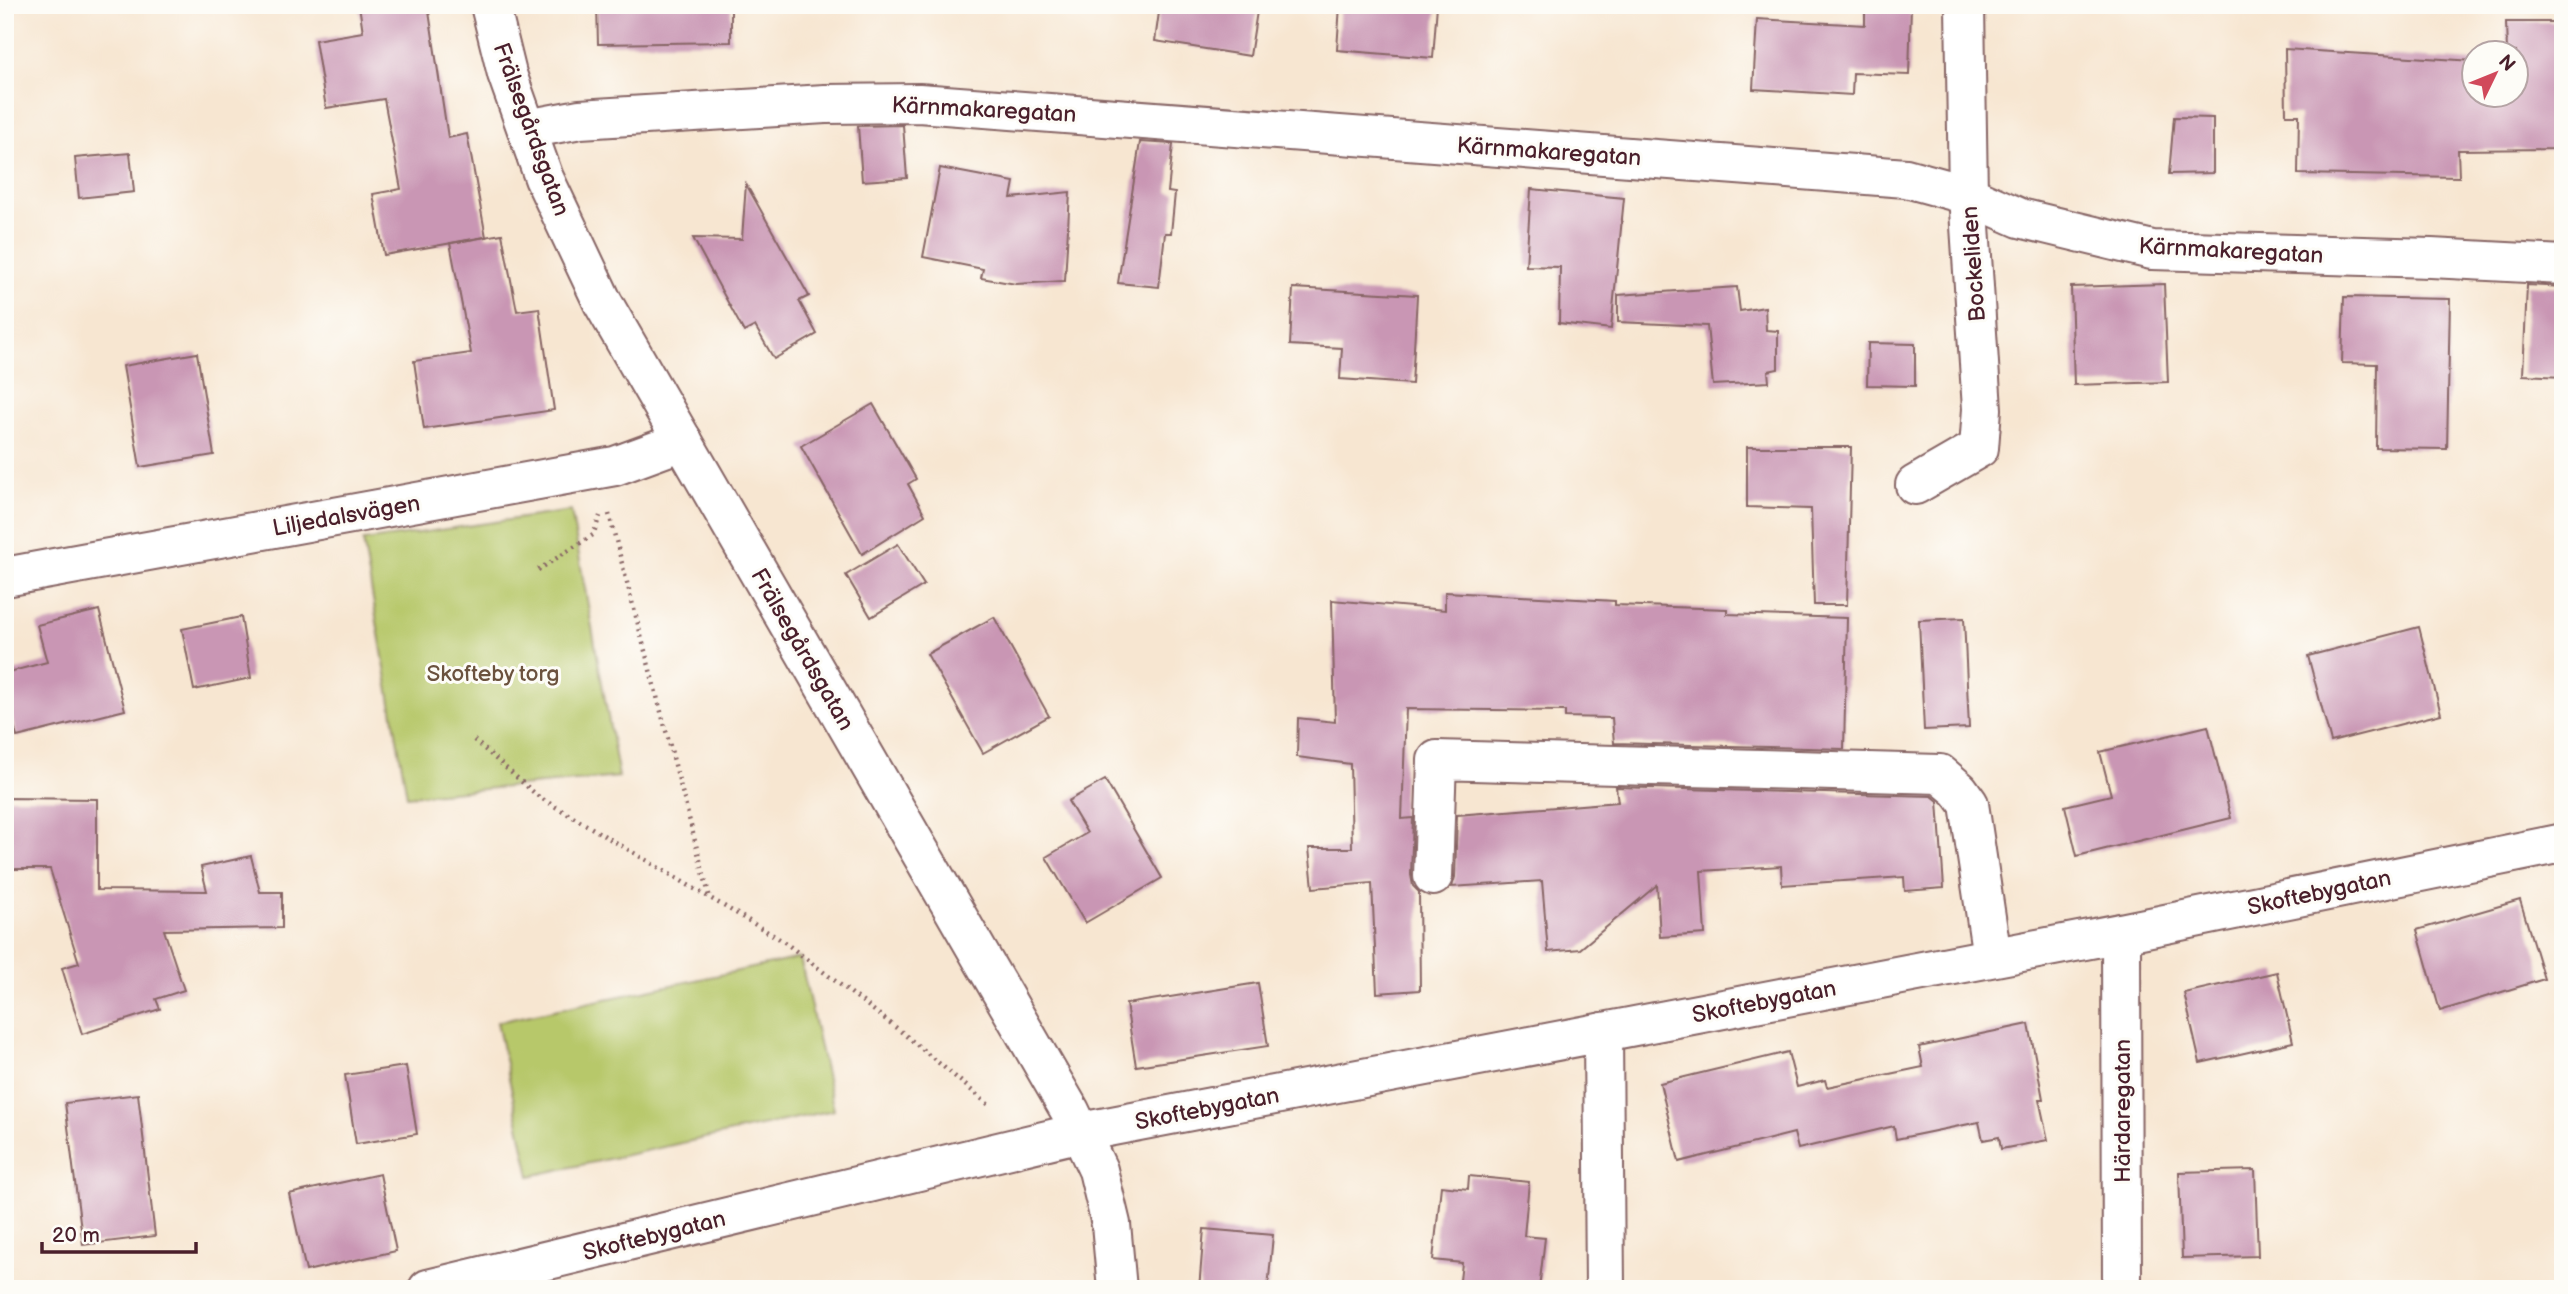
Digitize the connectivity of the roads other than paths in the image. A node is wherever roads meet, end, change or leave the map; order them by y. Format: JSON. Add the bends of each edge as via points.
{"nodes":[{"id":1,"x":490,"y":5,"type":"edge"},
{"id":2,"x":1965,"y":5,"type":"edge"},
{"id":3,"x":527,"y":129,"type":"junction"},
{"id":4,"x":1968,"y":195,"type":"junction"},
{"id":5,"x":2563,"y":265,"type":"edge"},
{"id":6,"x":683,"y":441,"type":"junction"},
{"id":7,"x":1915,"y":485,"type":"dead end"},
{"id":8,"x":5,"y":578,"type":"edge"},
{"id":9,"x":2563,"y":843,"type":"edge"},
{"id":10,"x":1433,"y":876,"type":"dead end"},
{"id":11,"x":2121,"y":933,"type":"junction"},
{"id":12,"x":1992,"y":957,"type":"junction"},
{"id":13,"x":1603,"y":1032,"type":"junction"},
{"id":14,"x":1080,"y":1132,"type":"junction"},
{"id":15,"x":428,"y":1289,"type":"edge"},
{"id":16,"x":1116,"y":1289,"type":"edge"},
{"id":17,"x":1605,"y":1289,"type":"edge"},
{"id":18,"x":2122,"y":1289,"type":"edge"}],
"edges":[{"from":1,"to":3,"type":"street","name":"Frälsegårdsgatan"},
{"from":2,"to":4,"type":"street","name":"Bockeliden"},
{"from":3,"to":4,"type":"street","name":"Kärnmakaregatan","via":[[580,120],[825,104],[919,103],[1906,178]]},
{"from":3,"to":6,"type":"street","name":"Frälsegårdsgatan","via":[[544,177],[603,303]]},
{"from":4,"to":5,"type":"street","name":"Kärnmakaregatan","via":[[2020,218],[2152,250]]},
{"from":4,"to":7,"type":"street","name":"Bockeliden","via":[[1982,409],[1979,449]]},
{"from":6,"to":8,"type":"street","name":"Liljedalsvägen","via":[[615,466]]},
{"from":6,"to":14,"type":"street","name":"Frälsegårdsgatan"},
{"from":9,"to":11,"type":"street","name":"Skoftebygatan"},
{"from":10,"to":12,"type":"street","via":[[1437,761],[1940,774],[1969,804]]},
{"from":11,"to":12,"type":"street","name":"Skoftebygatan"},
{"from":11,"to":18,"type":"street","name":"Härdaregatan"},
{"from":12,"to":13,"type":"street","name":"Skoftebygatan"},
{"from":13,"to":14,"type":"street","name":"Skoftebygatan"},
{"from":13,"to":17,"type":"street"},
{"from":14,"to":15,"type":"street","name":"Skoftebygatan"},
{"from":14,"to":16,"type":"street","name":"Frälsegårdsgatan","via":[[1098,1170],[1111,1224]]}]}
